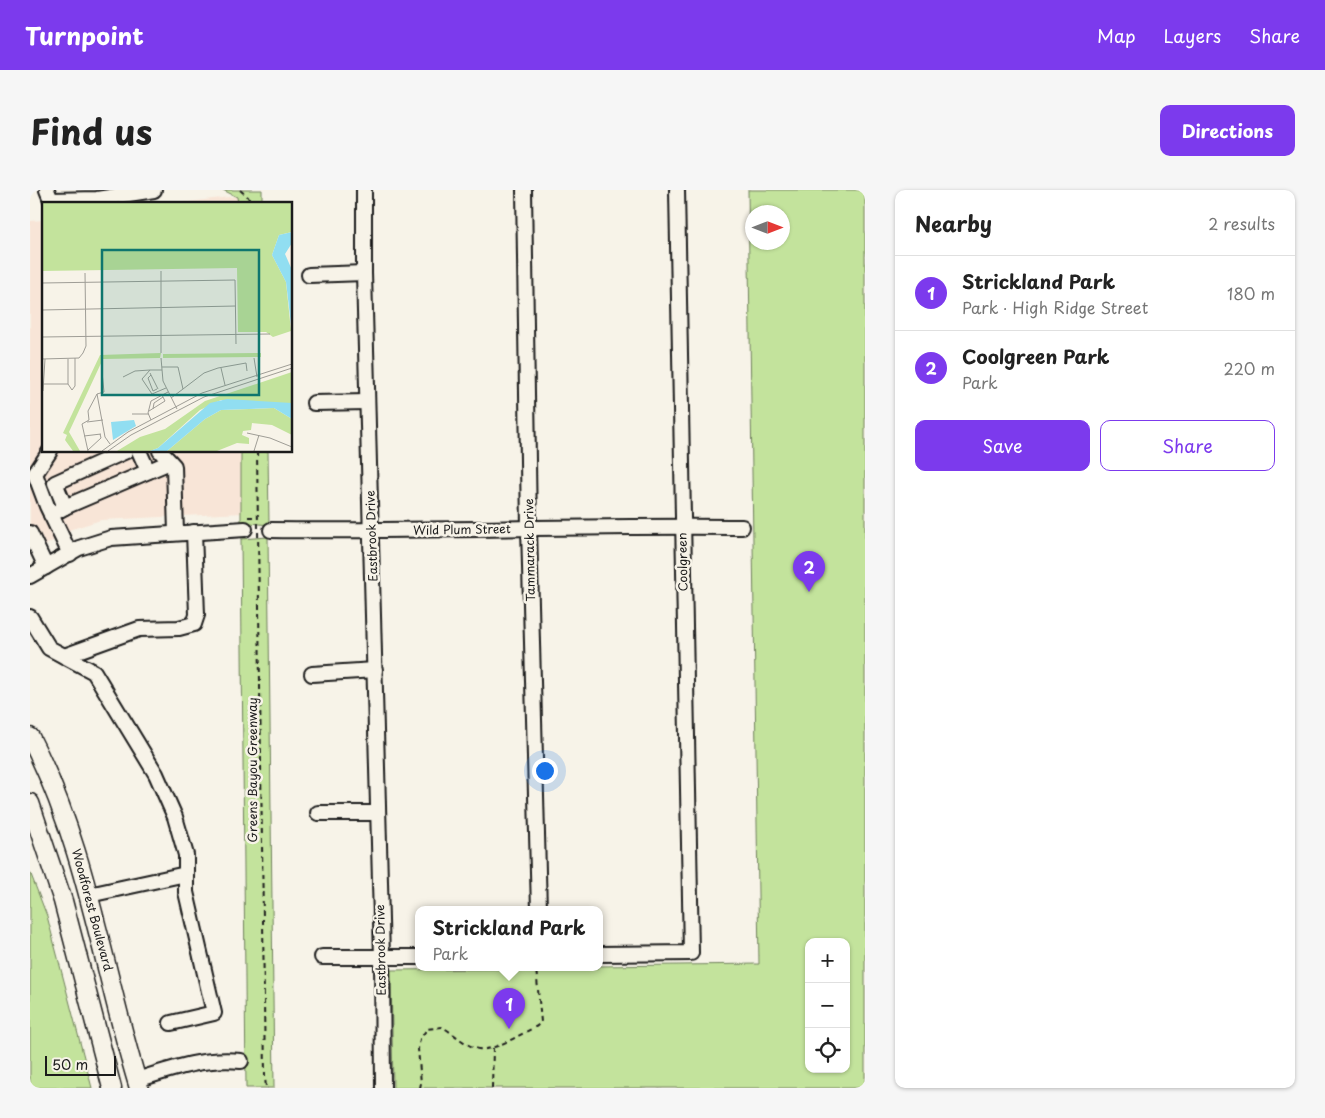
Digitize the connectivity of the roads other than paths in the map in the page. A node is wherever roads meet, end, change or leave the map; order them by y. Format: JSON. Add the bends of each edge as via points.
{"nodes":[{"id":1,"x":47,"y":190,"type":"edge"},
{"id":2,"x":154,"y":190,"type":"edge"},
{"id":3,"x":364,"y":190,"type":"edge"},
{"id":4,"x":524,"y":190,"type":"edge"},
{"id":5,"x":677,"y":190,"type":"edge"},
{"id":6,"x":98,"y":194,"type":"edge"},
{"id":7,"x":364,"y":273,"type":"junction"},
{"id":8,"x":309,"y":275,"type":"dead end"},
{"id":9,"x":367,"y":402,"type":"junction"},
{"id":10,"x":314,"y":403,"type":"dead end"},
{"id":11,"x":49,"y":452,"type":"edge"},
{"id":12,"x":124,"y":452,"type":"edge"},
{"id":13,"x":139,"y":452,"type":"edge"},
{"id":14,"x":161,"y":452,"type":"edge"},
{"id":15,"x":172,"y":460,"type":"edge"},
{"id":16,"x":148,"y":471,"type":"junction"},
{"id":17,"x":65,"y":507,"type":"junction"},
{"id":18,"x":52,"y":515,"type":"junction"},
{"id":19,"x":682,"y":526,"type":"junction"},
{"id":20,"x":742,"y":527,"type":"dead end"},
{"id":21,"x":529,"y":528,"type":"junction"},
{"id":22,"x":372,"y":531,"type":"junction"},
{"id":23,"x":194,"y":532,"type":"junction"},
{"id":24,"x":176,"y":533,"type":"junction"},
{"id":25,"x":30,"y":534,"type":"edge"},
{"id":26,"x":70,"y":554,"type":"junction"},
{"id":27,"x":46,"y":567,"type":"junction"},
{"id":28,"x":30,"y":576,"type":"edge"},
{"id":29,"x":30,"y":617,"type":"edge"},
{"id":30,"x":64,"y":656,"type":"junction"},
{"id":31,"x":375,"y":670,"type":"junction"},
{"id":32,"x":312,"y":674,"type":"dead end"},
{"id":33,"x":30,"y":737,"type":"edge"},
{"id":34,"x":30,"y":803,"type":"edge"},
{"id":35,"x":318,"y":813,"type":"dead end"},
{"id":36,"x":378,"y":813,"type":"junction"},
{"id":37,"x":186,"y":874,"type":"junction"},
{"id":38,"x":89,"y":896,"type":"junction"},
{"id":39,"x":63,"y":901,"type":"junction"},
{"id":40,"x":538,"y":906,"type":"edge"},
{"id":41,"x":603,"y":954,"type":"edge"},
{"id":42,"x":322,"y":957,"type":"dead end"},
{"id":43,"x":415,"y":957,"type":"edge"},
{"id":44,"x":382,"y":958,"type":"junction"},
{"id":45,"x":171,"y":1023,"type":"dead end"},
{"id":46,"x":241,"y":1061,"type":"dead end"},
{"id":47,"x":138,"y":1084,"type":"edge"},
{"id":48,"x":112,"y":1088,"type":"edge"},
{"id":49,"x":383,"y":1088,"type":"edge"}],
"edges":[{"from":1,"to":6,"type":"street","via":[[51,200]]},
{"from":2,"to":6,"type":"street"},
{"from":3,"to":7,"type":"street","name":"Eastbrook Drive"},
{"from":4,"to":21,"type":"street","name":"Tammarack Drive"},
{"from":5,"to":19,"type":"street","name":"Coolgreen"},
{"from":7,"to":8,"type":"street"},
{"from":7,"to":9,"type":"street","name":"Eastbrook Drive"},
{"from":9,"to":10,"type":"street"},
{"from":9,"to":22,"type":"street","name":"Eastbrook Drive"},
{"from":11,"to":18,"type":"street","via":[[35,474]]},
{"from":12,"to":17,"type":"street","via":[[55,483]]},
{"from":13,"to":16,"type":"street"},
{"from":14,"to":15,"type":"street"},
{"from":15,"to":16,"type":"street"},
{"from":15,"to":24,"type":"street"},
{"from":16,"to":17,"type":"street"},
{"from":17,"to":18,"type":"street"},
{"from":18,"to":26,"type":"street"},
{"from":19,"to":20,"type":"street","name":"Wild Plum Street"},
{"from":19,"to":21,"type":"street","name":"Wild Plum Street"},
{"from":19,"to":41,"type":"street","name":"Coolgreen","via":[[690,953]]},
{"from":21,"to":22,"type":"street","name":"Wild Plum Street"},
{"from":21,"to":40,"type":"street","name":"Tammarack Drive"},
{"from":22,"to":23,"type":"street","name":"Wild Plum Street","via":[[258,529]]},
{"from":22,"to":31,"type":"street","name":"Eastbrook Drive"},
{"from":23,"to":24,"type":"street","name":"Wild Plum Street"},
{"from":23,"to":30,"type":"street","via":[[197,615],[194,624],[179,628],[139,629]]},
{"from":24,"to":26,"type":"street","name":"Wild Plum Street","via":[[111,538]]},
{"from":25,"to":27,"type":"street"},
{"from":26,"to":27,"type":"street","name":"Wild Plum Street"},
{"from":27,"to":28,"type":"street","name":"Wild Plum Street"},
{"from":29,"to":30,"type":"street","via":[[49,648]]},
{"from":30,"to":37,"type":"street","via":[[94,672],[156,774],[175,817],[186,855]]},
{"from":31,"to":32,"type":"street"},
{"from":31,"to":36,"type":"street","name":"Eastbrook Drive"},
{"from":33,"to":38,"type":"main road","name":"Woodforest Boulevard","via":[[45,766],[77,852]]},
{"from":34,"to":39,"type":"main road","name":"Woodforest Boulevard"},
{"from":35,"to":36,"type":"street"},
{"from":36,"to":44,"type":"street","name":"Eastbrook Drive"},
{"from":37,"to":38,"type":"street"},
{"from":37,"to":45,"type":"street","via":[[186,892],[214,1013]]},
{"from":38,"to":39,"type":"main road"},
{"from":38,"to":47,"type":"main road","name":"Woodforest Boulevard"},
{"from":39,"to":48,"type":"main road","name":"Woodforest Boulevard"},
{"from":42,"to":44,"type":"street"},
{"from":43,"to":44,"type":"street"},
{"from":44,"to":49,"type":"street","name":"Eastbrook Drive"},
{"from":46,"to":47,"type":"street","via":[[198,1062]]}]}
